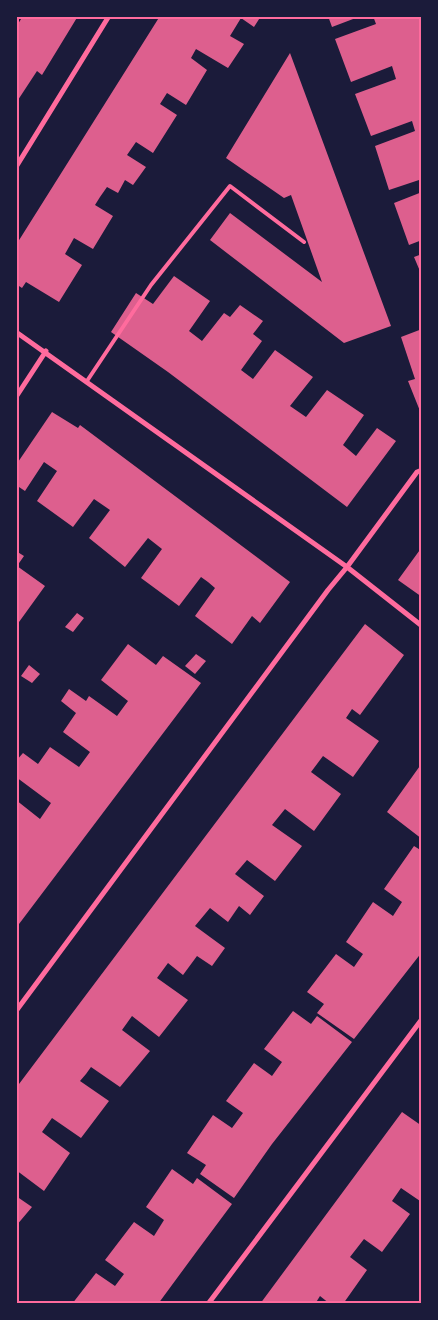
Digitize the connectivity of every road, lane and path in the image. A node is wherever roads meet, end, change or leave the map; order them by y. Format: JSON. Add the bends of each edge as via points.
{"nodes":[{"id":1,"x":110,"y":16,"type":"edge"},
{"id":2,"x":16,"y":167,"type":"edge"},
{"id":3,"x":304,"y":242,"type":"dead end"},
{"id":4,"x":16,"y":332,"type":"edge"},
{"id":5,"x":46,"y":352,"type":"junction"},
{"id":6,"x":87,"y":381,"type":"junction"},
{"id":7,"x":16,"y":397,"type":"edge"},
{"id":8,"x":422,"y":470,"type":"edge"},
{"id":9,"x":347,"y":567,"type":"junction"},
{"id":10,"x":422,"y":626,"type":"edge"},
{"id":11,"x":16,"y":1011,"type":"edge"},
{"id":12,"x":422,"y":1019,"type":"edge"},
{"id":13,"x":208,"y":1304,"type":"edge"}],
"edges":[{"from":1,"to":2,"type":"street"},
{"from":3,"to":6,"type":"lane","via":[[230,186],[151,285]]},
{"from":4,"to":5,"type":"street"},
{"from":5,"to":6,"type":"street"},
{"from":5,"to":7,"type":"street"},
{"from":6,"to":9,"type":"street"},
{"from":8,"to":9,"type":"street","via":[[417,472]]},
{"from":9,"to":10,"type":"street"},
{"from":9,"to":11,"type":"street"},
{"from":12,"to":13,"type":"street"}]}
